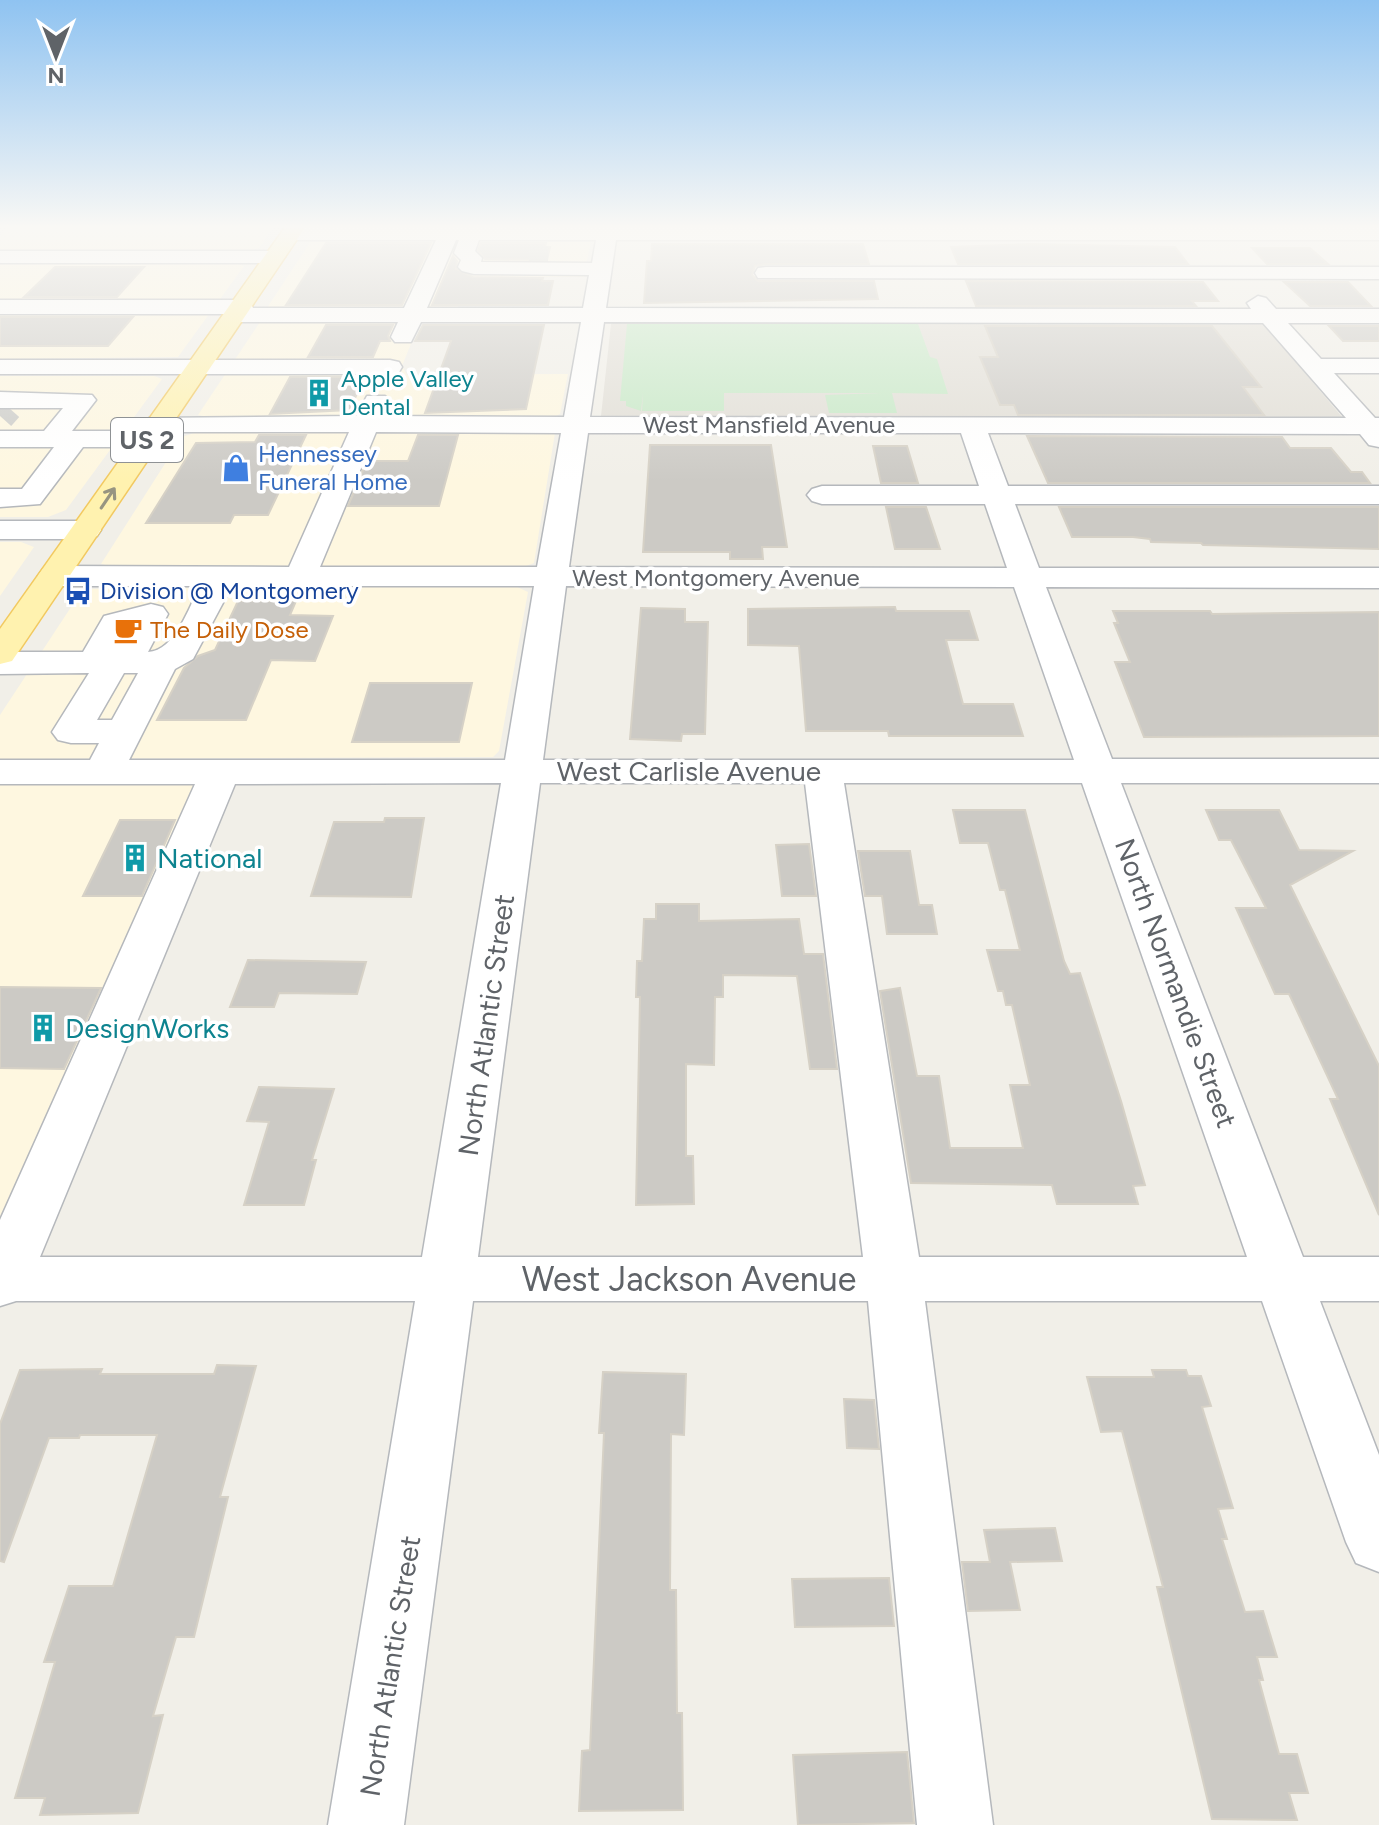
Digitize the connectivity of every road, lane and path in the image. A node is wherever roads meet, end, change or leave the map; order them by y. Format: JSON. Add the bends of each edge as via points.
{"nodes":[{"id":1,"x":239,"y":311,"type":"joint"},
{"id":2,"x":415,"y":311,"type":"edge"},
{"id":3,"x":596,"y":311,"type":"edge"},
{"id":4,"x":931,"y":311,"type":"edge"},
{"id":5,"x":1266,"y":311,"type":"edge"},
{"id":6,"x":413,"y":315,"type":"junction"},
{"id":7,"x":595,"y":315,"type":"junction"},
{"id":8,"x":933,"y":315,"type":"junction"},
{"id":9,"x":1270,"y":316,"type":"junction"},
{"id":10,"x":1379,"y":316,"type":"edge"},
{"id":11,"x":290,"y":337,"type":"junction"},
{"id":12,"x":1316,"y":366,"type":"junction"},
{"id":13,"x":1379,"y":366,"type":"edge"},
{"id":14,"x":0,"y":367,"type":"edge"},
{"id":15,"x":56,"y":367,"type":"junction"},
{"id":16,"x":201,"y":367,"type":"junction"},
{"id":17,"x":384,"y":367,"type":"junction"},
{"id":18,"x":259,"y":393,"type":"dead end"},
{"id":19,"x":12,"y":402,"type":"edge"},
{"id":20,"x":366,"y":424,"type":"junction"},
{"id":21,"x":577,"y":425,"type":"junction"},
{"id":22,"x":971,"y":425,"type":"junction"},
{"id":23,"x":1375,"y":430,"type":"edge"},
{"id":24,"x":147,"y":440,"type":"junction"},
{"id":25,"x":61,"y":450,"type":"junction"},
{"id":26,"x":5,"y":470,"type":"edge"},
{"id":27,"x":822,"y":495,"type":"dead end"},
{"id":28,"x":999,"y":495,"type":"junction"},
{"id":29,"x":1379,"y":495,"type":"edge"},
{"id":30,"x":0,"y":530,"type":"edge"},
{"id":31,"x":86,"y":530,"type":"junction"},
{"id":32,"x":54,"y":576,"type":"junction"},
{"id":33,"x":162,"y":577,"type":"junction"},
{"id":34,"x":221,"y":577,"type":"junction"},
{"id":35,"x":300,"y":577,"type":"junction"},
{"id":36,"x":1029,"y":577,"type":"junction"},
{"id":37,"x":551,"y":578,"type":"junction"},
{"id":38,"x":1379,"y":578,"type":"edge"},
{"id":39,"x":0,"y":654,"type":"edge"},
{"id":40,"x":161,"y":662,"type":"junction"},
{"id":41,"x":0,"y":663,"type":"edge"},
{"id":42,"x":111,"y":663,"type":"junction"},
{"id":43,"x":125,"y":731,"type":"junction"},
{"id":44,"x":523,"y":771,"type":"junction"},
{"id":45,"x":823,"y":771,"type":"junction"},
{"id":46,"x":1097,"y":771,"type":"junction"},
{"id":47,"x":1379,"y":771,"type":"edge"},
{"id":48,"x":0,"y":772,"type":"edge"},
{"id":49,"x":103,"y":772,"type":"junction"},
{"id":50,"x":220,"y":772,"type":"junction"},
{"id":51,"x":449,"y":1279,"type":"junction"},
{"id":52,"x":894,"y":1279,"type":"junction"},
{"id":53,"x":1284,"y":1279,"type":"junction"},
{"id":54,"x":1379,"y":1279,"type":"edge"},
{"id":55,"x":1,"y":1281,"type":"edge"},
{"id":56,"x":1379,"y":1542,"type":"edge"},
{"id":57,"x":366,"y":1825,"type":"edge"},
{"id":58,"x":955,"y":1825,"type":"edge"}],
"edges":[{"from":1,"to":11,"type":"street"},
{"from":1,"to":16,"type":"main road","number":"US 2"},
{"from":2,"to":6,"type":"street"},
{"from":3,"to":7,"type":"street","name":"North Atlantic Street"},
{"from":4,"to":8,"type":"street"},
{"from":5,"to":9,"type":"street"},
{"from":6,"to":7,"type":"street"},
{"from":6,"to":11,"type":"street"},
{"from":6,"to":17,"type":"street"},
{"from":7,"to":8,"type":"street"},
{"from":7,"to":21,"type":"street","name":"North Atlantic Street"},
{"from":8,"to":9,"type":"street","via":[[983,326]]},
{"from":9,"to":10,"type":"street"},
{"from":9,"to":12,"type":"street"},
{"from":11,"to":16,"type":"street"},
{"from":11,"to":17,"type":"street"},
{"from":11,"to":17,"type":"street","via":[[394,327]]},
{"from":11,"to":18,"type":"street"},
{"from":12,"to":13,"type":"street"},
{"from":12,"to":23,"type":"street"},
{"from":14,"to":15,"type":"street"},
{"from":15,"to":16,"type":"street"},
{"from":15,"to":19,"type":"street"},
{"from":16,"to":24,"type":"main road","number":"US 2"},
{"from":17,"to":20,"type":"street"},
{"from":19,"to":25,"type":"street","via":[[83,400]]},
{"from":20,"to":21,"type":"street","name":"West Mansfield Avenue"},
{"from":20,"to":24,"type":"street","name":"West Mansfield Avenue"},
{"from":20,"to":35,"type":"street"},
{"from":21,"to":22,"type":"street","name":"West Mansfield Avenue"},
{"from":21,"to":37,"type":"street","name":"North Atlantic Street"},
{"from":22,"to":23,"type":"street","name":"West Mansfield Avenue"},
{"from":22,"to":28,"type":"street","name":"North Normandie Street"},
{"from":24,"to":25,"type":"street","name":"West Mansfield Avenue"},
{"from":31,"to":24,"type":"main road","number":"US 2","one_way":true},
{"from":25,"to":26,"type":"street","name":"West Mansfield Avenue","via":[[13,456]]},
{"from":25,"to":26,"type":"street","via":[[30,498]]},
{"from":27,"to":28,"type":"street"},
{"from":28,"to":29,"type":"street"},
{"from":28,"to":36,"type":"street","name":"North Normandie Street"},
{"from":30,"to":31,"type":"street"},
{"from":31,"to":32,"type":"main road","number":"US 2"},
{"from":32,"to":33,"type":"street","name":"West Montgomery Avenue"},
{"from":32,"to":39,"type":"main road","number":"US 2"},
{"from":33,"to":34,"type":"street","name":"West Montgomery Avenue"},
{"from":33,"to":42,"type":"street","via":[[138,618],[151,614]]},
{"from":34,"to":35,"type":"street","name":"West Montgomery Avenue"},
{"from":34,"to":40,"type":"street","via":[[181,652]]},
{"from":35,"to":37,"type":"street","name":"West Montgomery Avenue"},
{"from":36,"to":37,"type":"street","name":"West Montgomery Avenue"},
{"from":36,"to":38,"type":"street","name":"West Montgomery Avenue"},
{"from":36,"to":46,"type":"street","name":"North Normandie Street"},
{"from":37,"to":44,"type":"street","name":"North Atlantic Street"},
{"from":40,"to":42,"type":"street"},
{"from":40,"to":43,"type":"street"},
{"from":41,"to":42,"type":"street"},
{"from":42,"to":43,"type":"street","via":[[71,732]]},
{"from":43,"to":49,"type":"street"},
{"from":44,"to":45,"type":"street","name":"West Carlisle Avenue"},
{"from":44,"to":50,"type":"street","name":"West Carlisle Avenue"},
{"from":44,"to":51,"type":"street","name":"North Atlantic Street"},
{"from":45,"to":46,"type":"street","name":"West Carlisle Avenue"},
{"from":45,"to":52,"type":"street"},
{"from":46,"to":47,"type":"street","name":"West Carlisle Avenue"},
{"from":46,"to":53,"type":"street","name":"North Normandie Street"},
{"from":48,"to":49,"type":"street","name":"West Carlisle Avenue"},
{"from":49,"to":50,"type":"street","name":"West Carlisle Avenue"},
{"from":50,"to":55,"type":"street"},
{"from":51,"to":52,"type":"street","name":"West Jackson Avenue"},
{"from":51,"to":55,"type":"street","name":"West Jackson Avenue"},
{"from":51,"to":57,"type":"street","name":"North Atlantic Street"},
{"from":52,"to":53,"type":"street","name":"West Jackson Avenue"},
{"from":52,"to":58,"type":"street"},
{"from":53,"to":54,"type":"street","name":"West Jackson Avenue"},
{"from":53,"to":56,"type":"street","name":"North Normandie Street"}]}
